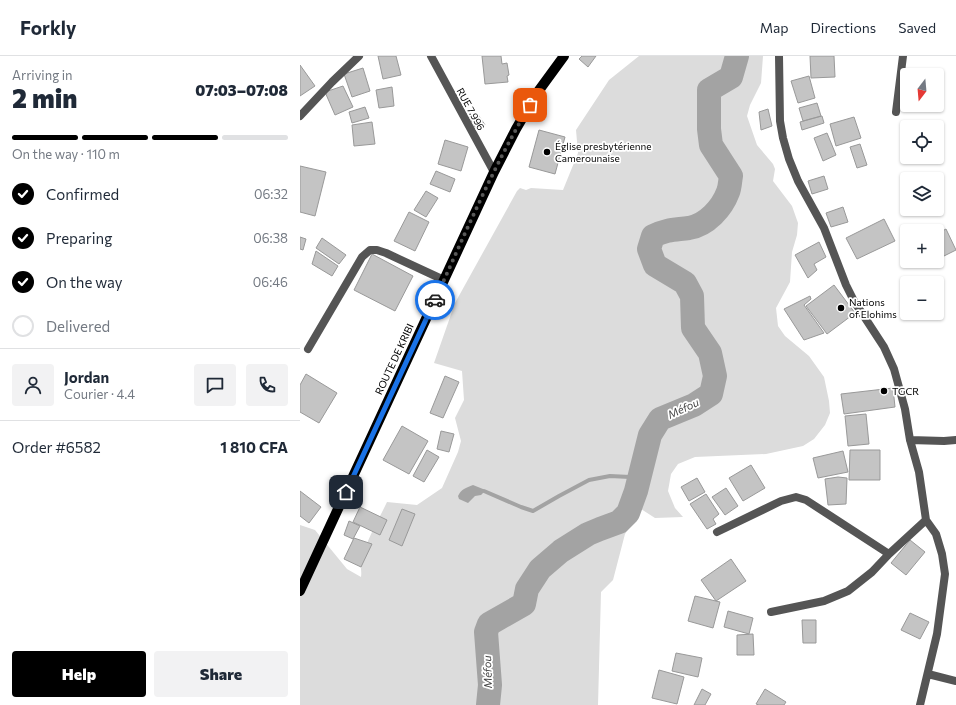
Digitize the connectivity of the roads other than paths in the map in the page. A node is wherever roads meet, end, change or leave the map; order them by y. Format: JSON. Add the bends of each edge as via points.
{"nodes":[{"id":1,"x":359,"y":56,"type":"edge"},
{"id":2,"x":431,"y":56,"type":"edge"},
{"id":3,"x":564,"y":56,"type":"edge"},
{"id":4,"x":779,"y":56,"type":"edge"},
{"id":5,"x":903,"y":56,"type":"edge"},
{"id":6,"x":896,"y":112,"type":"dead end"},
{"id":7,"x":300,"y":116,"type":"edge"},
{"id":8,"x":494,"y":172,"type":"junction"},
{"id":9,"x":444,"y":280,"type":"junction"},
{"id":10,"x":308,"y":350,"type":"dead end"},
{"id":11,"x":910,"y":440,"type":"junction"},
{"id":12,"x":956,"y":440,"type":"edge"},
{"id":13,"x":926,"y":520,"type":"junction"},
{"id":14,"x":717,"y":532,"type":"dead end"},
{"id":15,"x":889,"y":554,"type":"junction"},
{"id":16,"x":300,"y":592,"type":"edge"},
{"id":17,"x":771,"y":612,"type":"dead end"},
{"id":18,"x":928,"y":674,"type":"junction"},
{"id":19,"x":956,"y":681,"type":"edge"},
{"id":20,"x":920,"y":705,"type":"edge"}],
"edges":[{"from":1,"to":7,"type":"street"},
{"from":2,"to":8,"type":"street","name":"RUE 7.996"},
{"from":3,"to":8,"type":"main road","name":"ROUTE DE KRIBI","via":[[537,93]]},
{"from":4,"to":11,"type":"street","via":[[780,122],[789,159],[824,228],[849,290],[884,347],[894,369]]},
{"from":5,"to":6,"type":"street"},
{"from":8,"to":9,"type":"main road","name":"ROUTE DE KRIBI"},
{"from":9,"to":10,"type":"street","via":[[386,253],[370,250],[362,257]]},
{"from":9,"to":16,"type":"main road","name":"ROUTE DE KRIBI"},
{"from":11,"to":12,"type":"street"},
{"from":11,"to":13,"type":"street","via":[[919,472]]},
{"from":13,"to":15,"type":"street"},
{"from":13,"to":18,"type":"street","via":[[936,534],[945,574],[937,634]]},
{"from":14,"to":15,"type":"street","via":[[781,501],[796,497],[806,500]]},
{"from":15,"to":17,"type":"street","via":[[848,591],[824,601]]},
{"from":18,"to":19,"type":"street"},
{"from":18,"to":20,"type":"street"}]}
